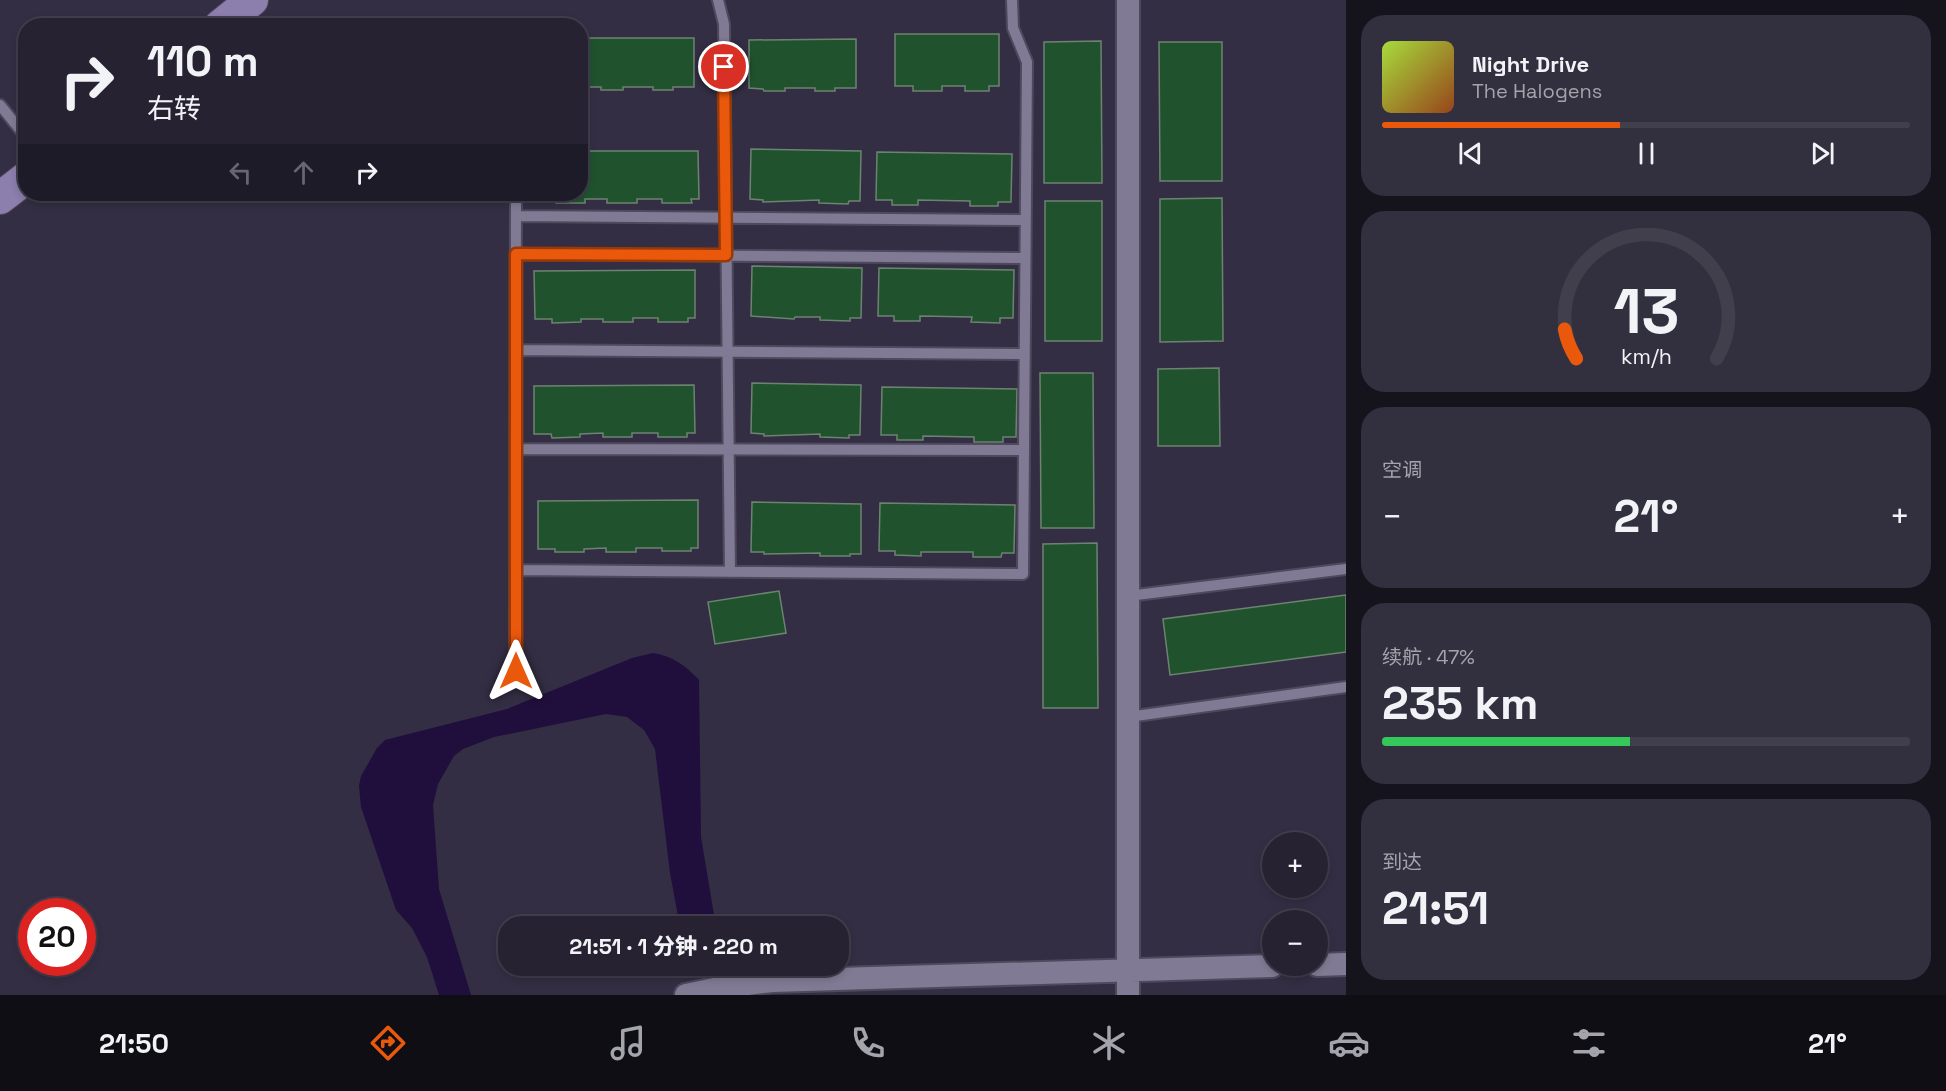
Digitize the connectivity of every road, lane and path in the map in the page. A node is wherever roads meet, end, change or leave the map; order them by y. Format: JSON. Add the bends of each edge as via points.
{"nodes":[{"id":1,"x":252,"y":0,"type":"edge"},
{"id":2,"x":718,"y":0,"type":"edge"},
{"id":3,"x":1012,"y":0,"type":"edge"},
{"id":4,"x":1128,"y":0,"type":"edge"},
{"id":5,"x":230,"y":18,"type":"edge"},
{"id":6,"x":0,"y":105,"type":"edge"},
{"id":7,"x":18,"y":127,"type":"edge"},
{"id":8,"x":18,"y":184,"type":"edge"},
{"id":9,"x":0,"y":198,"type":"edge"},
{"id":10,"x":516,"y":201,"type":"edge"},
{"id":11,"x":516,"y":216,"type":"junction"},
{"id":12,"x":726,"y":217,"type":"junction"},
{"id":13,"x":1025,"y":220,"type":"junction"},
{"id":14,"x":516,"y":254,"type":"junction"},
{"id":15,"x":726,"y":255,"type":"junction"},
{"id":16,"x":1025,"y":258,"type":"junction"},
{"id":17,"x":516,"y":350,"type":"junction"},
{"id":18,"x":727,"y":352,"type":"junction"},
{"id":19,"x":1024,"y":354,"type":"junction"},
{"id":20,"x":516,"y":449,"type":"junction"},
{"id":21,"x":729,"y":449,"type":"junction"},
{"id":22,"x":1023,"y":450,"type":"junction"},
{"id":23,"x":1346,"y":568,"type":"edge"},
{"id":24,"x":516,"y":570,"type":"junction"},
{"id":25,"x":730,"y":572,"type":"junction"},
{"id":26,"x":1128,"y":596,"type":"junction"},
{"id":27,"x":516,"y":671,"type":"dead end"},
{"id":28,"x":1346,"y":687,"type":"edge"},
{"id":29,"x":1128,"y":717,"type":"junction"},
{"id":30,"x":1328,"y":964,"type":"edge"},
{"id":31,"x":1346,"y":964,"type":"edge"},
{"id":32,"x":1262,"y":966,"type":"edge"},
{"id":33,"x":1128,"y":970,"type":"junction"},
{"id":34,"x":742,"y":990,"type":"edge"},
{"id":35,"x":686,"y":995,"type":"edge"},
{"id":36,"x":1128,"y":995,"type":"edge"}],
"edges":[{"from":1,"to":5,"type":"street"},
{"from":2,"to":12,"type":"lane","via":[[724,24]]},
{"from":3,"to":13,"type":"lane","via":[[1013,28],[1027,62]]},
{"from":4,"to":26,"type":"street"},
{"from":6,"to":7,"type":"lane"},
{"from":8,"to":9,"type":"street"},
{"from":10,"to":11,"type":"lane"},
{"from":11,"to":12,"type":"lane"},
{"from":11,"to":14,"type":"lane"},
{"from":12,"to":13,"type":"lane"},
{"from":12,"to":15,"type":"lane"},
{"from":13,"to":16,"type":"lane"},
{"from":14,"to":15,"type":"lane"},
{"from":14,"to":17,"type":"lane"},
{"from":15,"to":16,"type":"lane"},
{"from":15,"to":18,"type":"lane"},
{"from":16,"to":19,"type":"lane"},
{"from":17,"to":18,"type":"lane"},
{"from":17,"to":20,"type":"lane"},
{"from":18,"to":19,"type":"lane"},
{"from":18,"to":21,"type":"lane"},
{"from":19,"to":22,"type":"lane"},
{"from":20,"to":21,"type":"lane"},
{"from":20,"to":24,"type":"lane"},
{"from":21,"to":22,"type":"lane"},
{"from":21,"to":25,"type":"lane"},
{"from":22,"to":25,"type":"lane","via":[[1023,574]]},
{"from":23,"to":26,"type":"lane"},
{"from":24,"to":25,"type":"lane"},
{"from":24,"to":27,"type":"lane"},
{"from":26,"to":29,"type":"street"},
{"from":28,"to":29,"type":"lane"},
{"from":29,"to":33,"type":"street"},
{"from":30,"to":31,"type":"street"},
{"from":32,"to":33,"type":"street"},
{"from":33,"to":34,"type":"street","via":[[772,981]]},
{"from":33,"to":36,"type":"street"},
{"from":34,"to":35,"type":"street"}]}
